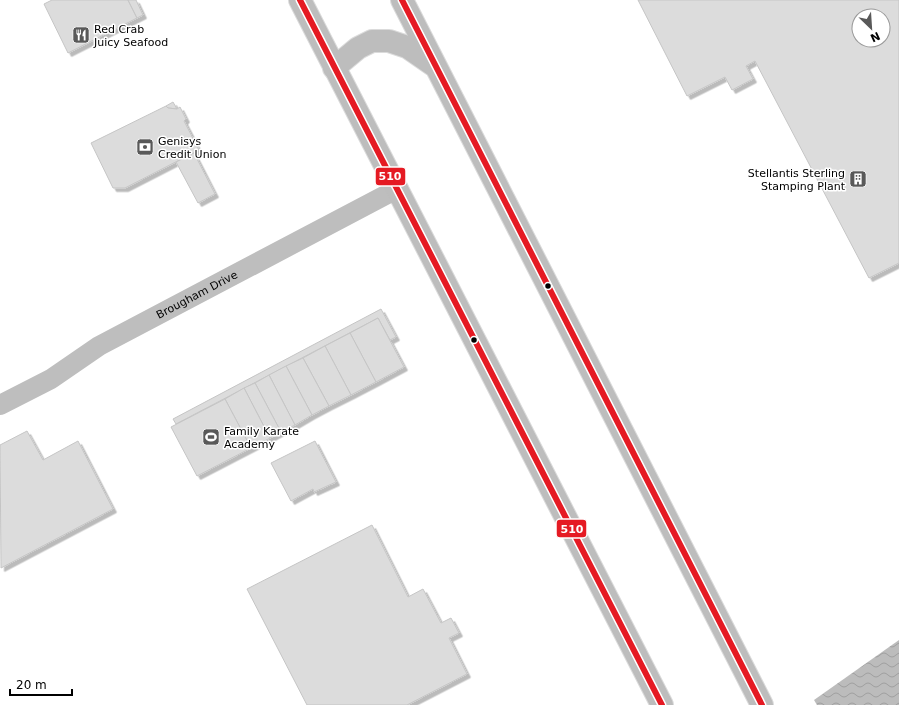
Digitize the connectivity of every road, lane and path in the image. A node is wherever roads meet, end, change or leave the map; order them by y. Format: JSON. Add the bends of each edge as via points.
{"nodes":[{"id":1,"x":300,"y":0,"type":"edge"},
{"id":2,"x":402,"y":0,"type":"edge"},
{"id":3,"x":436,"y":67,"type":"junction"},
{"id":4,"x":334,"y":68,"type":"junction"},
{"id":5,"x":397,"y":189,"type":"junction"},
{"id":6,"x":0,"y":405,"type":"edge"},
{"id":7,"x":662,"y":705,"type":"edge"},
{"id":8,"x":762,"y":705,"type":"edge"}],
"edges":[{"from":1,"to":4,"type":"main road"},
{"from":2,"to":3,"type":"main road"},
{"from":3,"to":4,"type":"main road","via":[[408,47],[389,41],[372,41],[358,48]]},
{"from":3,"to":8,"type":"main road"},
{"from":4,"to":5,"type":"main road"},
{"from":5,"to":6,"type":"street","name":"Brougham Drive","via":[[99,346],[50,379]]},
{"from":5,"to":7,"type":"main road"}]}
